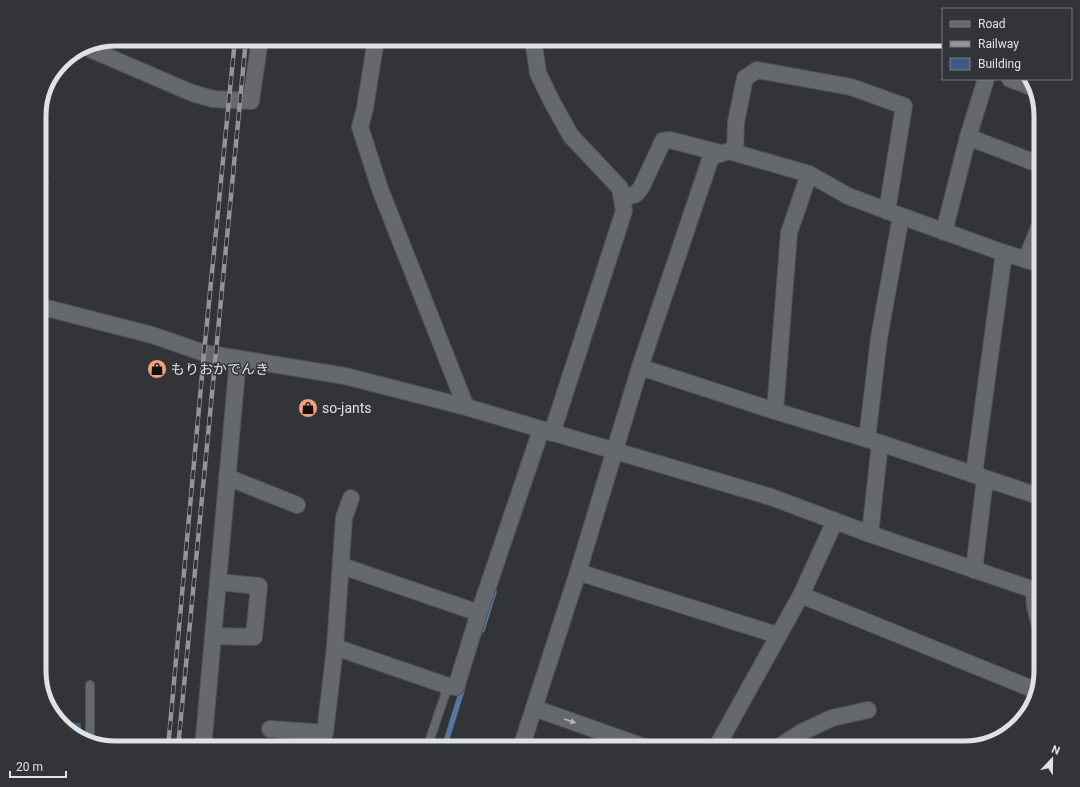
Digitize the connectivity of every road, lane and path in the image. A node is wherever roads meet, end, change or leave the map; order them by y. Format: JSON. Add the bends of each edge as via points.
{"nodes":[{"id":1,"x":259,"y":46,"type":"edge"},
{"id":2,"x":375,"y":46,"type":"edge"},
{"id":3,"x":534,"y":46,"type":"edge"},
{"id":4,"x":92,"y":50,"type":"edge"},
{"id":5,"x":986,"y":80,"type":"edge"},
{"id":6,"x":1013,"y":80,"type":"edge"},
{"id":7,"x":1027,"y":85,"type":"edge"},
{"id":8,"x":968,"y":137,"type":"junction"},
{"id":9,"x":727,"y":152,"type":"junction"},
{"id":10,"x":1034,"y":162,"type":"edge"},
{"id":11,"x":809,"y":174,"type":"junction"},
{"id":12,"x":622,"y":198,"type":"junction"},
{"id":13,"x":894,"y":213,"type":"junction"},
{"id":14,"x":944,"y":232,"type":"junction"},
{"id":15,"x":1004,"y":253,"type":"junction"},
{"id":16,"x":1034,"y":262,"type":"edge"},
{"id":17,"x":46,"y":308,"type":"edge"},
{"id":18,"x":238,"y":359,"type":"junction"},
{"id":19,"x":640,"y":366,"type":"junction"},
{"id":20,"x":466,"y":407,"type":"junction"},
{"id":21,"x":775,"y":411,"type":"junction"},
{"id":22,"x":546,"y":432,"type":"junction"},
{"id":23,"x":873,"y":441,"type":"junction"},
{"id":24,"x":613,"y":452,"type":"junction"},
{"id":25,"x":227,"y":477,"type":"junction"},
{"id":26,"x":979,"y":477,"type":"junction"},
{"id":27,"x":1034,"y":496,"type":"edge"},
{"id":28,"x":351,"y":498,"type":"dead end"},
{"id":29,"x":297,"y":505,"type":"dead end"},
{"id":30,"x":835,"y":521,"type":"junction"},
{"id":31,"x":870,"y":534,"type":"junction"},
{"id":32,"x":342,"y":566,"type":"junction"},
{"id":33,"x":974,"y":570,"type":"junction"},
{"id":34,"x":578,"y":572,"type":"junction"},
{"id":35,"x":218,"y":582,"type":"junction"},
{"id":36,"x":1034,"y":586,"type":"edge"},
{"id":37,"x":801,"y":594,"type":"junction"},
{"id":38,"x":479,"y":613,"type":"junction"},
{"id":39,"x":213,"y":636,"type":"junction"},
{"id":40,"x":777,"y":636,"type":"junction"},
{"id":41,"x":335,"y":647,"type":"junction"},
{"id":42,"x":90,"y":685,"type":"dead end"},
{"id":43,"x":448,"y":686,"type":"junction"},
{"id":44,"x":1031,"y":688,"type":"edge"},
{"id":45,"x":534,"y":708,"type":"junction"},
{"id":46,"x":868,"y":710,"type":"dead end"},
{"id":47,"x":270,"y":729,"type":"dead end"},
{"id":48,"x":90,"y":736,"type":"edge"},
{"id":49,"x":204,"y":741,"type":"edge"},
{"id":50,"x":429,"y":741,"type":"edge"},
{"id":51,"x":522,"y":741,"type":"edge"},
{"id":52,"x":628,"y":741,"type":"edge"},
{"id":53,"x":720,"y":741,"type":"edge"},
{"id":54,"x":788,"y":741,"type":"edge"}],
"edges":[{"from":1,"to":4,"type":"street","via":[[251,101],[213,99],[192,93]]},
{"from":2,"to":20,"type":"street","via":[[360,127],[380,189]]},
{"from":3,"to":12,"type":"street","via":[[538,73],[571,136],[620,188]]},
{"from":5,"to":8,"type":"street"},
{"from":6,"to":7,"type":"street"},
{"from":8,"to":10,"type":"street"},
{"from":8,"to":14,"type":"street"},
{"from":9,"to":11,"type":"street"},
{"from":9,"to":12,"type":"street","via":[[670,140],[663,141],[642,188],[636,194]]},
{"from":9,"to":13,"type":"street","via":[[745,78],[757,70],[850,87],[904,106]]},
{"from":9,"to":19,"type":"street","via":[[711,157]]},
{"from":11,"to":13,"type":"street","via":[[848,196]]},
{"from":11,"to":21,"type":"street","via":[[789,233]]},
{"from":12,"to":22,"type":"street","via":[[624,211]]},
{"from":13,"to":14,"type":"street"},
{"from":13,"to":23,"type":"street","via":[[879,338]]},
{"from":14,"to":15,"type":"street"},
{"from":15,"to":16,"type":"street"},
{"from":15,"to":26,"type":"street"},
{"from":17,"to":18,"type":"street","via":[[152,335],[204,353]]},
{"from":18,"to":20,"type":"street","via":[[345,376]]},
{"from":18,"to":25,"type":"street"},
{"from":19,"to":21,"type":"street"},
{"from":19,"to":24,"type":"street"},
{"from":20,"to":22,"type":"street"},
{"from":21,"to":23,"type":"street"},
{"from":22,"to":24,"type":"street"},
{"from":22,"to":38,"type":"street"},
{"from":23,"to":26,"type":"street"},
{"from":23,"to":31,"type":"street"},
{"from":24,"to":30,"type":"street","via":[[771,497]]},
{"from":24,"to":34,"type":"street"},
{"from":25,"to":29,"type":"street"},
{"from":25,"to":35,"type":"street"},
{"from":26,"to":27,"type":"street"},
{"from":26,"to":33,"type":"street"},
{"from":28,"to":32,"type":"street","via":[[344,518]]},
{"from":30,"to":31,"type":"street"},
{"from":30,"to":37,"type":"street"},
{"from":31,"to":33,"type":"street"},
{"from":32,"to":38,"type":"street"},
{"from":32,"to":41,"type":"street"},
{"from":33,"to":36,"type":"street"},
{"from":34,"to":40,"type":"street"},
{"from":34,"to":45,"type":"street"},
{"from":35,"to":39,"type":"street"},
{"from":35,"to":39,"type":"street","via":[[259,586],[254,637]]},
{"from":37,"to":40,"type":"street"},
{"from":37,"to":44,"type":"street"},
{"from":38,"to":43,"type":"street","via":[[456,687]]},
{"from":39,"to":49,"type":"street"},
{"from":40,"to":53,"type":"street"},
{"from":41,"to":43,"type":"street"},
{"from":41,"to":47,"type":"street","via":[[325,733]]},
{"from":42,"to":48,"type":"lane"},
{"from":43,"to":50,"type":"lane"},
{"from":45,"to":51,"type":"street"},
{"from":45,"to":52,"type":"street","one_way":true},
{"from":46,"to":54,"type":"street","via":[[832,718]]}]}
